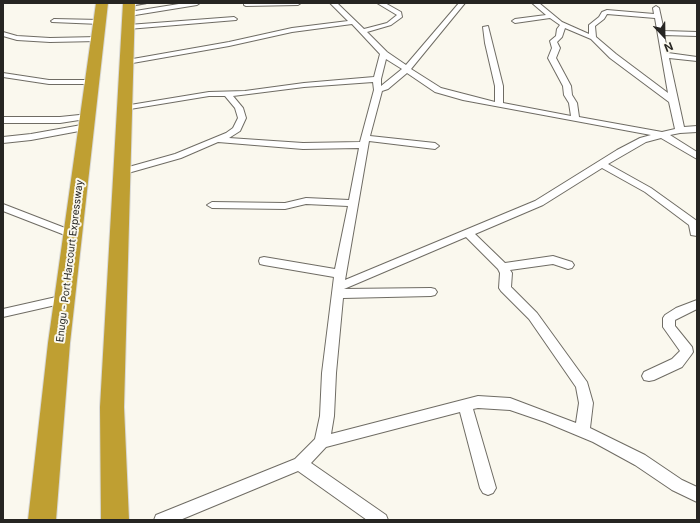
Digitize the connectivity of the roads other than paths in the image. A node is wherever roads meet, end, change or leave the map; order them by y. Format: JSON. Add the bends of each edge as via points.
{"nodes":[{"id":1,"x":197,"y":3,"type":"edge"},
{"id":2,"x":298,"y":3,"type":"edge"},
{"id":3,"x":333,"y":3,"type":"edge"},
{"id":4,"x":380,"y":3,"type":"edge"},
{"id":5,"x":462,"y":3,"type":"edge"},
{"id":6,"x":535,"y":3,"type":"edge"},
{"id":7,"x":246,"y":4,"type":"dead end"},
{"id":8,"x":656,"y":8,"type":"dead end"},
{"id":9,"x":132,"y":12,"type":"edge"},
{"id":10,"x":552,"y":16,"type":"junction"},
{"id":11,"x":657,"y":16,"type":"junction"},
{"id":12,"x":234,"y":19,"type":"dead end"},
{"id":13,"x":54,"y":21,"type":"dead end"},
{"id":14,"x":515,"y":21,"type":"dead end"},
{"id":15,"x":100,"y":22,"type":"edge"},
{"id":16,"x":353,"y":22,"type":"junction"},
{"id":17,"x":564,"y":25,"type":"junction"},
{"id":18,"x":486,"y":27,"type":"dead end"},
{"id":19,"x":363,"y":31,"type":"junction"},
{"id":20,"x":661,"y":33,"type":"junction"},
{"id":21,"x":3,"y":34,"type":"edge"},
{"id":22,"x":697,"y":34,"type":"edge"},
{"id":23,"x":593,"y":38,"type":"junction"},
{"id":24,"x":384,"y":54,"type":"junction"},
{"id":25,"x":664,"y":55,"type":"junction"},
{"id":26,"x":697,"y":59,"type":"edge"},
{"id":27,"x":127,"y":62,"type":"junction"},
{"id":28,"x":407,"y":69,"type":"junction"},
{"id":29,"x":3,"y":75,"type":"edge"},
{"id":30,"x":377,"y":79,"type":"junction"},
{"id":31,"x":93,"y":82,"type":"junction"},
{"id":32,"x":378,"y":90,"type":"junction"},
{"id":33,"x":227,"y":93,"type":"junction"},
{"id":34,"x":672,"y":101,"type":"junction"},
{"id":35,"x":499,"y":105,"type":"junction"},
{"id":36,"x":124,"y":108,"type":"junction"},
{"id":37,"x":575,"y":118,"type":"junction"},
{"id":38,"x":3,"y":120,"type":"edge"},
{"id":39,"x":88,"y":121,"type":"junction"},
{"id":40,"x":697,"y":129,"type":"edge"},
{"id":41,"x":680,"y":130,"type":"junction"},
{"id":42,"x":663,"y":135,"type":"junction"},
{"id":43,"x":3,"y":140,"type":"edge"},
{"id":44,"x":219,"y":140,"type":"junction"},
{"id":45,"x":365,"y":142,"type":"junction"},
{"id":46,"x":435,"y":146,"type":"dead end"},
{"id":47,"x":697,"y":156,"type":"edge"},
{"id":48,"x":602,"y":164,"type":"junction"},
{"id":49,"x":121,"y":172,"type":"junction"},
{"id":50,"x":353,"y":203,"type":"junction"},
{"id":51,"x":212,"y":205,"type":"dead end"},
{"id":52,"x":3,"y":207,"type":"edge"},
{"id":53,"x":468,"y":233,"type":"junction"},
{"id":54,"x":696,"y":233,"type":"dead end"},
{"id":55,"x":74,"y":235,"type":"junction"},
{"id":56,"x":264,"y":261,"type":"dead end"},
{"id":57,"x":568,"y":265,"type":"dead end"},
{"id":58,"x":503,"y":267,"type":"junction"},
{"id":59,"x":339,"y":285,"type":"junction"},
{"id":60,"x":431,"y":292,"type":"dead end"},
{"id":61,"x":65,"y":299,"type":"junction"},
{"id":62,"x":697,"y":304,"type":"edge"},
{"id":63,"x":3,"y":313,"type":"edge"},
{"id":64,"x":649,"y":376,"type":"dead end"},
{"id":65,"x":465,"y":406,"type":"junction"},
{"id":66,"x":582,"y":432,"type":"junction"},
{"id":67,"x":322,"y":442,"type":"junction"},
{"id":68,"x":300,"y":464,"type":"junction"},
{"id":69,"x":488,"y":488,"type":"dead end"},
{"id":70,"x":697,"y":495,"type":"edge"},
{"id":71,"x":42,"y":520,"type":"edge"},
{"id":72,"x":115,"y":520,"type":"edge"},
{"id":73,"x":162,"y":520,"type":"edge"},
{"id":74,"x":380,"y":520,"type":"edge"}],
"edges":[{"from":1,"to":9,"type":"street"},
{"from":2,"to":7,"type":"street"},
{"from":3,"to":16,"type":"street"},
{"from":4,"to":19,"type":"street","via":[[400,16],[389,24]]},
{"from":5,"to":28,"type":"street"},
{"from":6,"to":10,"type":"street"},
{"from":8,"to":11,"type":"street"},
{"from":9,"to":12,"type":"street"},
{"from":9,"to":15,"type":"highway"},
{"from":9,"to":27,"type":"highway"},
{"from":10,"to":14,"type":"street"},
{"from":10,"to":17,"type":"street"},
{"from":11,"to":20,"type":"street"},
{"from":11,"to":23,"type":"street","via":[[604,13],[602,18],[592,25]]},
{"from":13,"to":15,"type":"street"},
{"from":15,"to":21,"type":"street","via":[[50,40],[17,38]]},
{"from":15,"to":31,"type":"highway","name":"Enugu - Port Harcourt Expressway"},
{"from":16,"to":19,"type":"street"},
{"from":16,"to":27,"type":"street","via":[[292,30]]},
{"from":17,"to":23,"type":"street"},
{"from":17,"to":37,"type":"street","via":[[560,29],[559,37],[553,41],[556,48],[552,58],[567,86]]},
{"from":18,"to":35,"type":"street","via":[[498,86]]},
{"from":19,"to":24,"type":"street"},
{"from":20,"to":22,"type":"street"},
{"from":20,"to":25,"type":"street"},
{"from":23,"to":34,"type":"street"},
{"from":24,"to":28,"type":"street"},
{"from":24,"to":30,"type":"street"},
{"from":25,"to":26,"type":"street"},
{"from":25,"to":34,"type":"street"},
{"from":27,"to":36,"type":"highway"},
{"from":28,"to":32,"type":"street"},
{"from":28,"to":35,"type":"street","via":[[438,90]]},
{"from":29,"to":31,"type":"street","via":[[49,82]]},
{"from":30,"to":32,"type":"street"},
{"from":30,"to":33,"type":"street"},
{"from":31,"to":39,"type":"highway","name":"Enugu - Port Harcourt Expressway"},
{"from":32,"to":45,"type":"street"},
{"from":33,"to":36,"type":"street"},
{"from":33,"to":44,"type":"street","via":[[239,108],[242,118],[237,128]]},
{"from":34,"to":41,"type":"street"},
{"from":35,"to":37,"type":"street"},
{"from":36,"to":49,"type":"highway"},
{"from":37,"to":42,"type":"street"},
{"from":38,"to":39,"type":"street"},
{"from":39,"to":43,"type":"street","via":[[31,137]]},
{"from":39,"to":55,"type":"highway","name":"Enugu - Port Harcourt Expressway"},
{"from":40,"to":41,"type":"street"},
{"from":41,"to":42,"type":"street"},
{"from":42,"to":47,"type":"street"},
{"from":42,"to":48,"type":"street","via":[[643,140]]},
{"from":44,"to":45,"type":"street","via":[[303,146]]},
{"from":44,"to":49,"type":"street","via":[[178,156]]},
{"from":45,"to":46,"type":"street"},
{"from":45,"to":50,"type":"street"},
{"from":48,"to":53,"type":"street","via":[[539,203]]},
{"from":48,"to":54,"type":"street","via":[[669,205],[693,223]]},
{"from":49,"to":72,"type":"highway","via":[[112,407]]},
{"from":50,"to":51,"type":"street","via":[[306,201],[285,206]]},
{"from":50,"to":59,"type":"street"},
{"from":52,"to":55,"type":"street"},
{"from":53,"to":58,"type":"street"},
{"from":53,"to":59,"type":"street"},
{"from":55,"to":61,"type":"highway","name":"Enugu - Port Harcourt Expressway"},
{"from":56,"to":59,"type":"street"},
{"from":57,"to":58,"type":"street","via":[[553,260]]},
{"from":58,"to":66,"type":"street","via":[[506,273],[505,288],[533,316],[582,386],[586,403]]},
{"from":59,"to":60,"type":"street"},
{"from":59,"to":67,"type":"street","via":[[327,416]]},
{"from":61,"to":63,"type":"street"},
{"from":61,"to":71,"type":"highway","name":"Enugu - Port Harcourt Expressway"},
{"from":62,"to":64,"type":"street","via":[[669,318],[669,327],[686,347],[687,352],[677,363]]},
{"from":65,"to":66,"type":"street","via":[[478,402],[510,404]]},
{"from":65,"to":67,"type":"street"},
{"from":65,"to":69,"type":"street"},
{"from":66,"to":70,"type":"street","via":[[640,460]]},
{"from":67,"to":68,"type":"street"},
{"from":68,"to":73,"type":"street","via":[[255,480]]},
{"from":68,"to":74,"type":"street"}]}
